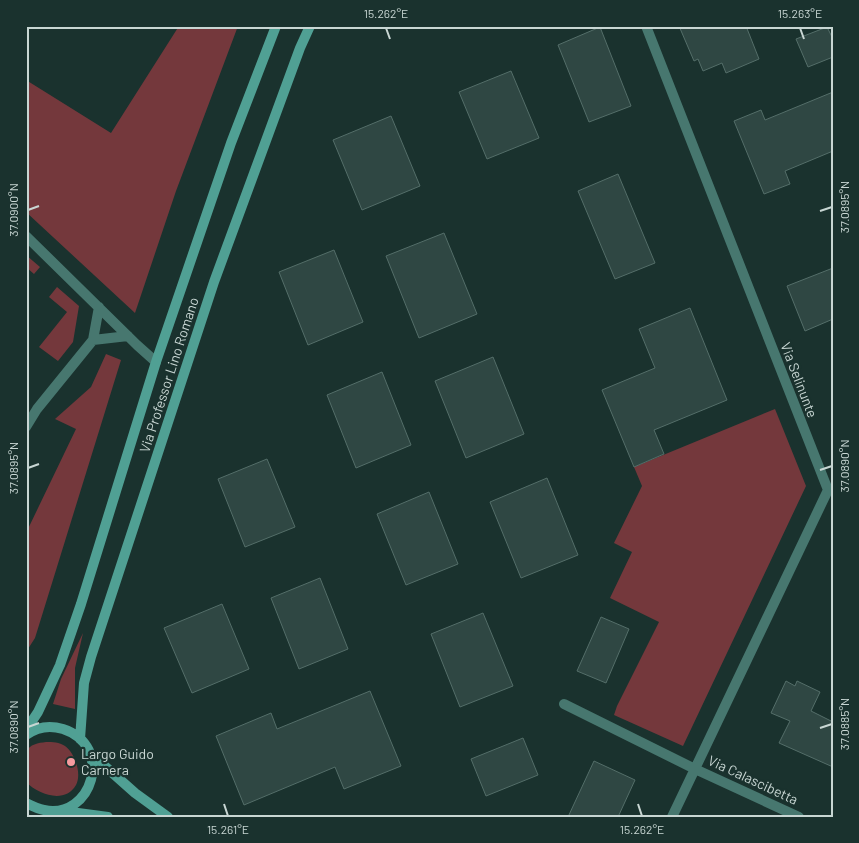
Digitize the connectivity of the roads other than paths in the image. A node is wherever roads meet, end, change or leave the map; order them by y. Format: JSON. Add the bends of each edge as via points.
{"nodes":[{"id":1,"x":276,"y":26,"type":"edge"},
{"id":2,"x":310,"y":26,"type":"edge"},
{"id":3,"x":646,"y":26,"type":"edge"},
{"id":4,"x":26,"y":236,"type":"edge"},
{"id":5,"x":99,"y":307,"type":"junction"},
{"id":6,"x":128,"y":336,"type":"junction"},
{"id":7,"x":93,"y":340,"type":"junction"},
{"id":8,"x":156,"y":362,"type":"junction"},
{"id":9,"x":26,"y":428,"type":"edge"},
{"id":10,"x":564,"y":704,"type":"dead end"},
{"id":11,"x":27,"y":726,"type":"edge"},
{"id":12,"x":46,"y":727,"type":"junction"},
{"id":13,"x":26,"y":735,"type":"edge"},
{"id":14,"x":80,"y":739,"type":"junction"},
{"id":15,"x":90,"y":753,"type":"junction"},
{"id":16,"x":695,"y":769,"type":"junction"},
{"id":17,"x":26,"y":804,"type":"edge"},
{"id":18,"x":72,"y":810,"type":"edge"},
{"id":19,"x":108,"y":817,"type":"edge"},
{"id":20,"x":168,"y":817,"type":"edge"},
{"id":21,"x":672,"y":817,"type":"edge"},
{"id":22,"x":799,"y":817,"type":"edge"}],
"edges":[{"from":1,"to":8,"type":"street","name":"Via Professor Lino Romano","via":[[231,143]]},
{"from":2,"to":14,"type":"street","name":"Via Professor Lino Romano","via":[[214,282],[91,657],[84,683]]},
{"from":3,"to":16,"type":"street","name":"Via Selinunte","via":[[828,490]]},
{"from":4,"to":5,"type":"street"},
{"from":5,"to":6,"type":"street"},
{"from":5,"to":7,"type":"street"},
{"from":6,"to":7,"type":"street"},
{"from":6,"to":8,"type":"street"},
{"from":7,"to":9,"type":"street","via":[[36,410]]},
{"from":8,"to":11,"type":"street","name":"Via Professor Lino Romano","via":[[60,665],[38,712]]},
{"from":10,"to":16,"type":"street","name":"Via Calascibetta"},
{"from":11,"to":12,"type":"street"},
{"from":12,"to":13,"type":"street"},
{"from":12,"to":14,"type":"street","via":[[70,731]]},
{"from":14,"to":15,"type":"street"},
{"from":15,"to":18,"type":"street","via":[[93,775],[90,785]]},
{"from":15,"to":20,"type":"street","via":[[135,794]]},
{"from":16,"to":21,"type":"street","name":"Via Selinunte"},
{"from":16,"to":22,"type":"street","name":"Via Calascibetta"},
{"from":17,"to":18,"type":"street","via":[[46,811]]},
{"from":18,"to":19,"type":"street"}]}
